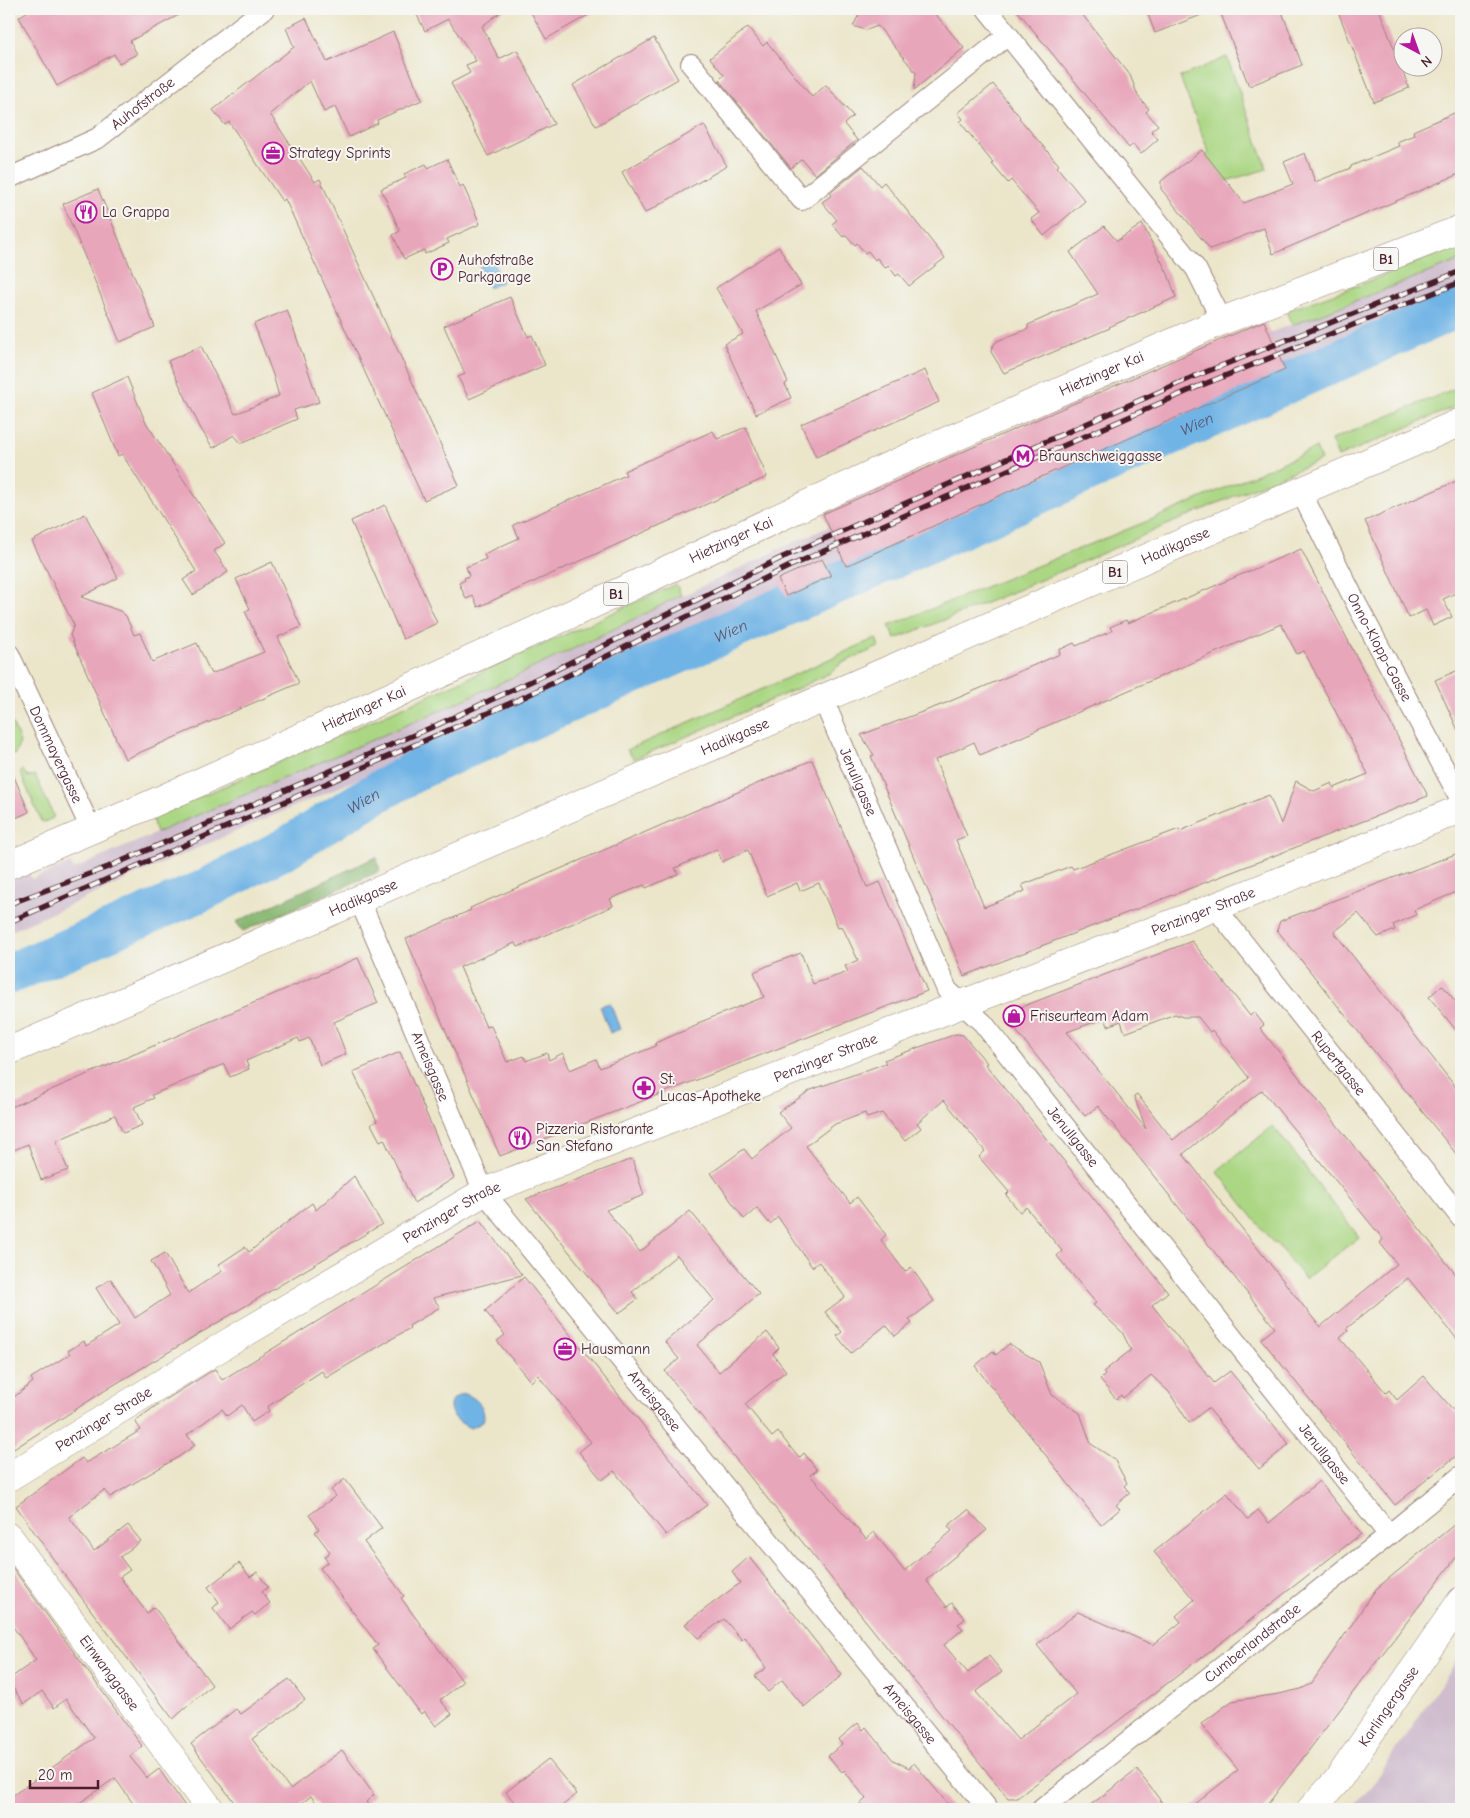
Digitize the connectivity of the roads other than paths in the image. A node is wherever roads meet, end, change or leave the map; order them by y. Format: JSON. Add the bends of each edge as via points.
{"nodes":[{"id":1,"x":264,"y":9,"type":"edge"},
{"id":2,"x":987,"y":9,"type":"edge"},
{"id":3,"x":1008,"y":34,"type":"junction"},
{"id":4,"x":692,"y":64,"type":"dead end"},
{"id":5,"x":9,"y":178,"type":"edge"},
{"id":6,"x":1461,"y":229,"type":"edge"},
{"id":7,"x":1222,"y":321,"type":"junction"},
{"id":8,"x":1461,"y":422,"type":"edge"},
{"id":9,"x":1302,"y":492,"type":"junction"},
{"id":10,"x":11,"y":665,"type":"edge"},
{"id":11,"x":824,"y":699,"type":"junction"},
{"id":12,"x":1461,"y":800,"type":"edge"},
{"id":13,"x":1461,"y":809,"type":"edge"},
{"id":14,"x":91,"y":829,"type":"junction"},
{"id":15,"x":9,"y":865,"type":"edge"},
{"id":16,"x":359,"y":899,"type":"junction"},
{"id":17,"x":1215,"y":907,"type":"junction"},
{"id":18,"x":962,"y":1004,"type":"junction"},
{"id":19,"x":9,"y":1051,"type":"edge"},
{"id":20,"x":484,"y":1192,"type":"junction"},
{"id":21,"x":1461,"y":1218,"type":"edge"},
{"id":22,"x":1461,"y":1476,"type":"edge"},
{"id":23,"x":9,"y":1477,"type":"edge"},
{"id":24,"x":1389,"y":1535,"type":"junction"},
{"id":25,"x":9,"y":1537,"type":"edge"},
{"id":26,"x":1461,"y":1601,"type":"edge"},
{"id":27,"x":210,"y":1809,"type":"edge"},
{"id":28,"x":988,"y":1809,"type":"edge"},
{"id":29,"x":1042,"y":1809,"type":"edge"},
{"id":30,"x":1311,"y":1809,"type":"edge"}],
"edges":[{"from":1,"to":5,"type":"street","name":"Auhofstraße","via":[[98,138]]},
{"from":2,"to":3,"type":"street"},
{"from":3,"to":4,"type":"street","via":[[802,200]]},
{"from":3,"to":7,"type":"street","via":[[1196,269]]},
{"from":6,"to":7,"type":"main road","name":"Hietzinger Kai","number":"B1"},
{"from":7,"to":14,"type":"main road","name":"Hietzinger Kai","number":"B1","via":[[889,466],[479,656]]},
{"from":8,"to":9,"type":"main road","name":"Hadikgasse","number":"B1"},
{"from":9,"to":11,"type":"main road","name":"Hadikgasse","number":"B1"},
{"from":9,"to":12,"type":"street","name":"Onno-Klopp-Gasse"},
{"from":10,"to":14,"type":"street","name":"Dommayergasse"},
{"from":11,"to":16,"type":"main road","name":"Hadikgasse","number":"B1"},
{"from":11,"to":18,"type":"street","name":"Jenullgasse","via":[[948,990]]},
{"from":13,"to":17,"type":"main road","name":"Penzinger Straße"},
{"from":14,"to":15,"type":"main road","name":"Hietzinger Kai","number":"B1"},
{"from":16,"to":19,"type":"main road","name":"Hadikgasse","number":"B1"},
{"from":16,"to":20,"type":"street","name":"Ameisgasse"},
{"from":17,"to":18,"type":"main road","name":"Penzinger Straße"},
{"from":17,"to":21,"type":"street","name":"Rupertgasse"},
{"from":18,"to":20,"type":"main road","name":"Penzinger Straße"},
{"from":18,"to":24,"type":"street","name":"Jenullgasse","via":[[983,1023]]},
{"from":20,"to":23,"type":"main road","name":"Penzinger Straße"},
{"from":20,"to":28,"type":"street","name":"Ameisgasse"},
{"from":22,"to":24,"type":"street","name":"Cumberlandstraße"},
{"from":24,"to":29,"type":"street","name":"Cumberlandstraße"},
{"from":25,"to":27,"type":"main road","name":"Einwanggasse"},
{"from":26,"to":30,"type":"main road","name":"Karlingergasse","via":[[1337,1781]]}]}
